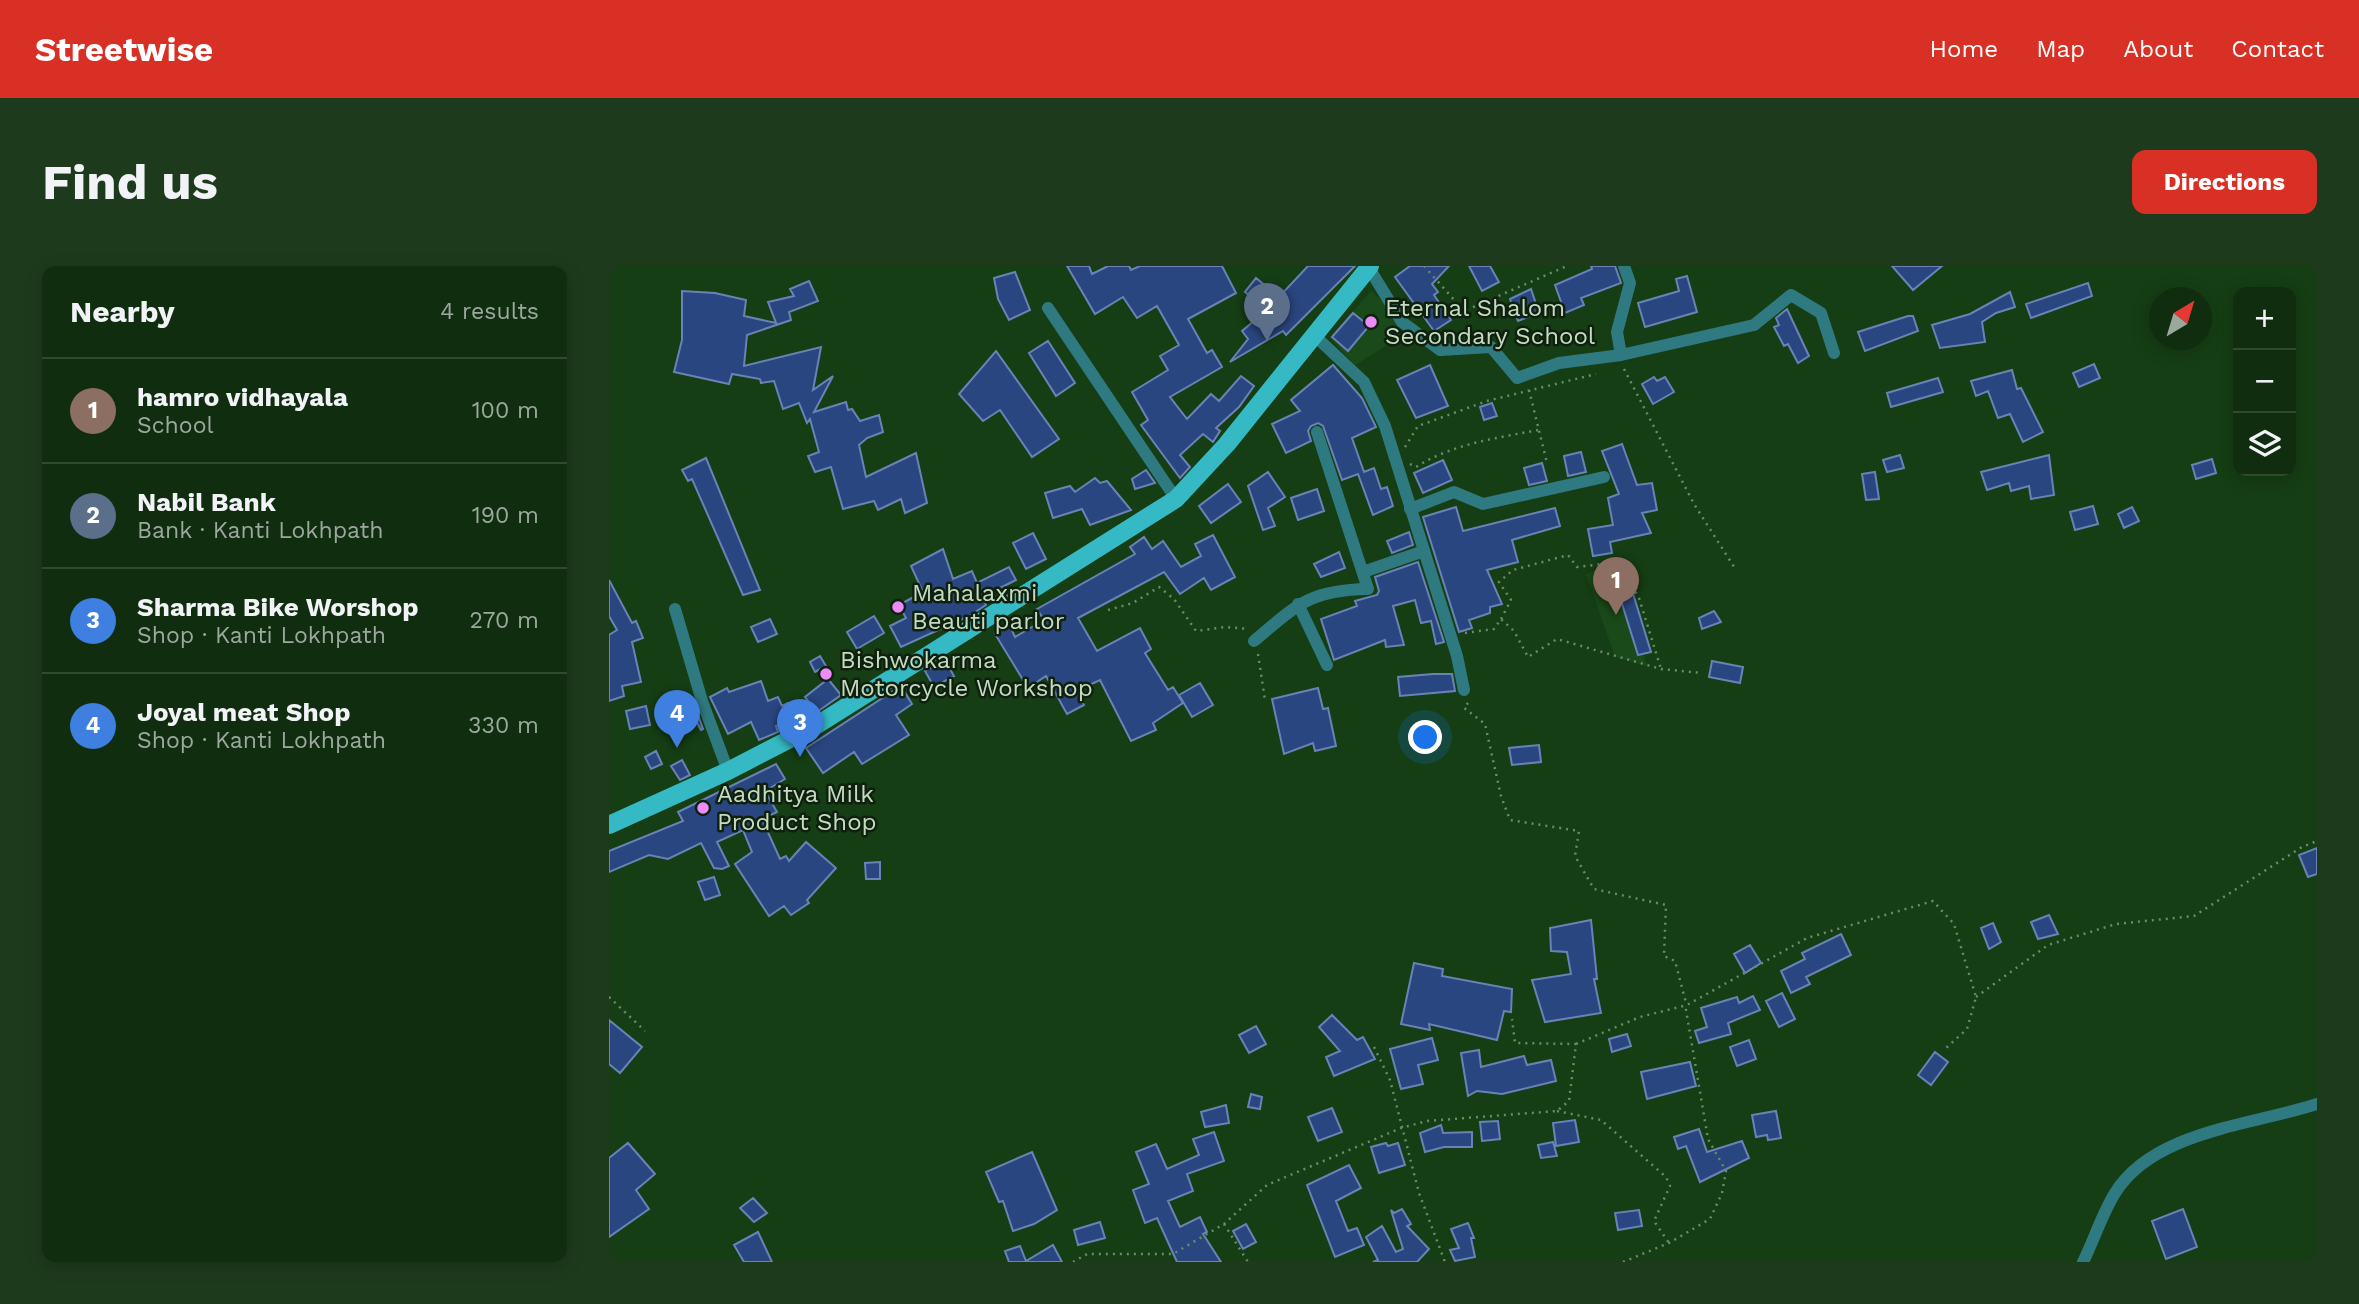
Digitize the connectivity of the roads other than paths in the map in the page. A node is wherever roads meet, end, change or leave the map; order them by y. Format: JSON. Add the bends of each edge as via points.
{"nodes":[{"id":1,"x":1624,"y":266,"type":"edge"},
{"id":2,"x":1370,"y":267,"type":"edge"},
{"id":3,"x":1048,"y":308,"type":"dead end"},
{"id":4,"x":1315,"y":336,"type":"junction"},
{"id":5,"x":1834,"y":353,"type":"dead end"},
{"id":6,"x":1621,"y":355,"type":"junction"},
{"id":7,"x":1317,"y":432,"type":"dead end"},
{"id":8,"x":1604,"y":477,"type":"dead end"},
{"id":9,"x":1177,"y":499,"type":"junction"},
{"id":10,"x":1410,"y":509,"type":"junction"},
{"id":11,"x":1424,"y":551,"type":"junction"},
{"id":12,"x":1363,"y":572,"type":"junction"},
{"id":13,"x":1298,"y":604,"type":"junction"},
{"id":14,"x":675,"y":609,"type":"dead end"},
{"id":15,"x":1254,"y":641,"type":"road end"},
{"id":16,"x":1327,"y":665,"type":"dead end"},
{"id":17,"x":1464,"y":690,"type":"road end"},
{"id":18,"x":728,"y":771,"type":"junction"},
{"id":19,"x":609,"y":825,"type":"edge"},
{"id":20,"x":2317,"y":1104,"type":"edge"},
{"id":21,"x":2083,"y":1262,"type":"edge"}],
"edges":[{"from":1,"to":6,"type":"street","via":[[1630,284],[1617,332]]},
{"from":2,"to":4,"type":"main road"},
{"from":2,"to":6,"type":"street","via":[[1402,322],[1440,350],[1491,347],[1517,378],[1559,363]]},
{"from":3,"to":9,"type":"street"},
{"from":4,"to":9,"type":"main road"},
{"from":4,"to":10,"type":"street","via":[[1364,382],[1402,463]]},
{"from":5,"to":6,"type":"street","via":[[1821,313],[1791,295],[1753,326]]},
{"from":7,"to":12,"type":"street"},
{"from":8,"to":10,"type":"street","via":[[1483,504],[1454,492]]},
{"from":9,"to":18,"type":"main road","via":[[817,725]]},
{"from":10,"to":11,"type":"street"},
{"from":11,"to":12,"type":"street"},
{"from":11,"to":17,"type":"street"},
{"from":12,"to":13,"type":"street","via":[[1368,589],[1333,590]]},
{"from":13,"to":15,"type":"street"},
{"from":13,"to":16,"type":"street"},
{"from":14,"to":18,"type":"street"},
{"from":18,"to":19,"type":"main road"},
{"from":20,"to":21,"type":"street","via":[[2155,1153],[2115,1193]]}]}
